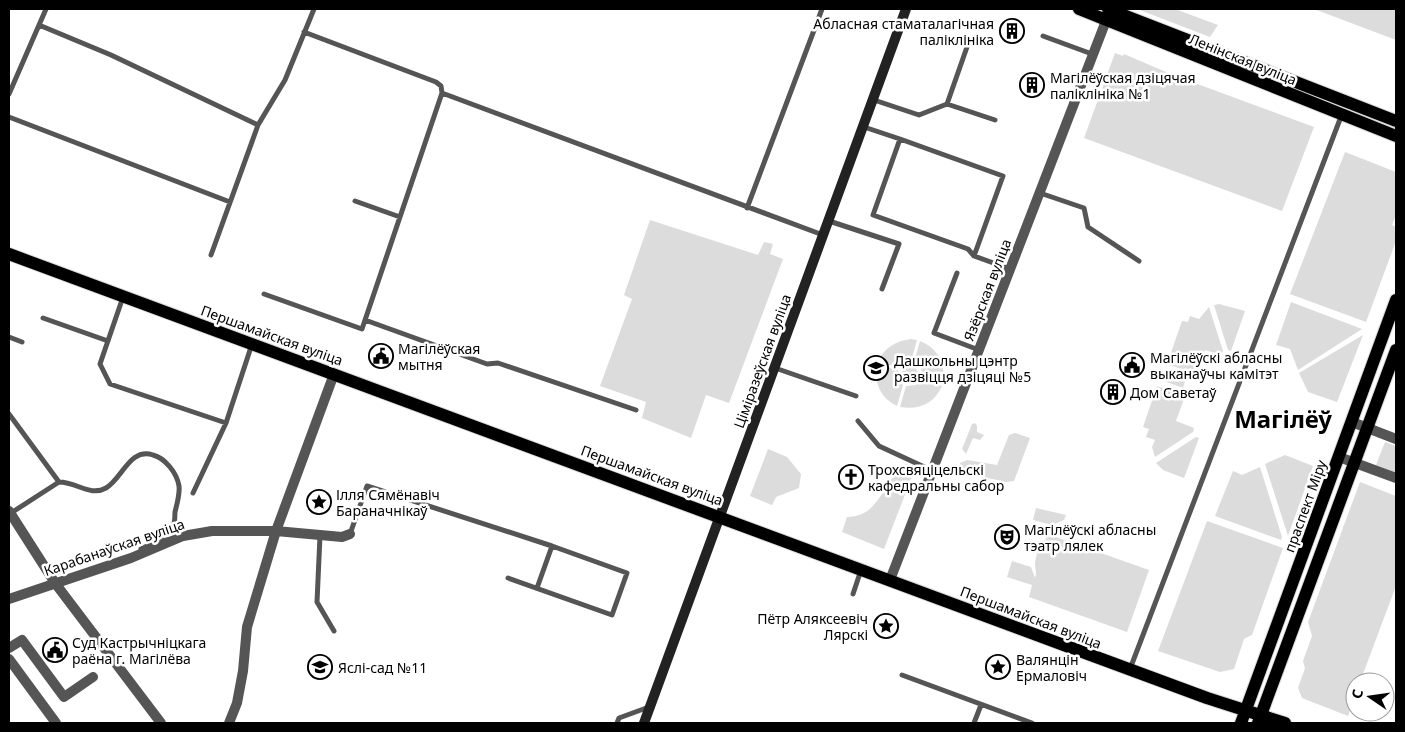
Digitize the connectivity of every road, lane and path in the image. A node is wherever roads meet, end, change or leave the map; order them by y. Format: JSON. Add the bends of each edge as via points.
{"nodes":[{"id":1,"x":46,"y":9,"type":"edge"},
{"id":2,"x":314,"y":9,"type":"edge"},
{"id":3,"x":822,"y":9,"type":"edge"},
{"id":4,"x":906,"y":9,"type":"edge"},
{"id":5,"x":1079,"y":9,"type":"edge"},
{"id":6,"x":1108,"y":13,"type":"edge"},
{"id":7,"x":39,"y":25,"type":"junction"},
{"id":8,"x":304,"y":32,"type":"junction"},
{"id":9,"x":1043,"y":36,"type":"dead end"},
{"id":10,"x":967,"y":47,"type":"dead end"},
{"id":11,"x":1092,"y":54,"type":"junction"},
{"id":12,"x":1219,"y":59,"type":"junction"},
{"id":13,"x":442,"y":92,"type":"junction"},
{"id":14,"x":9,"y":94,"type":"edge"},
{"id":15,"x":874,"y":100,"type":"junction"},
{"id":16,"x":1347,"y":102,"type":"junction"},
{"id":17,"x":947,"y":104,"type":"junction"},
{"id":18,"x":1342,"y":114,"type":"junction"},
{"id":19,"x":9,"y":117,"type":"edge"},
{"id":20,"x":995,"y":120,"type":"dead end"},
{"id":21,"x":1396,"y":121,"type":"edge"},
{"id":22,"x":258,"y":125,"type":"junction"},
{"id":23,"x":864,"y":127,"type":"junction"},
{"id":24,"x":1396,"y":136,"type":"edge"},
{"id":25,"x":900,"y":139,"type":"junction"},
{"id":26,"x":1040,"y":193,"type":"junction"},
{"id":27,"x":230,"y":202,"type":"junction"},
{"id":28,"x":355,"y":202,"type":"dead end"},
{"id":29,"x":747,"y":208,"type":"junction"},
{"id":30,"x":400,"y":218,"type":"junction"},
{"id":31,"x":829,"y":221,"type":"junction"},
{"id":32,"x":823,"y":236,"type":"junction"},
{"id":33,"x":9,"y":254,"type":"edge"},
{"id":34,"x":211,"y":255,"type":"dead end"},
{"id":35,"x":974,"y":256,"type":"junction"},
{"id":36,"x":1139,"y":261,"type":"dead end"},
{"id":37,"x":1010,"y":269,"type":"junction"},
{"id":38,"x":957,"y":273,"type":"dead end"},
{"id":39,"x":882,"y":289,"type":"dead end"},
{"id":40,"x":264,"y":294,"type":"dead end"},
{"id":41,"x":123,"y":297,"type":"junction"},
{"id":42,"x":1396,"y":300,"type":"edge"},
{"id":43,"x":43,"y":318,"type":"dead end"},
{"id":44,"x":365,"y":320,"type":"junction"},
{"id":45,"x":9,"y":337,"type":"edge"},
{"id":46,"x":108,"y":341,"type":"junction"},
{"id":47,"x":22,"y":342,"type":"dead end"},
{"id":48,"x":252,"y":344,"type":"junction"},
{"id":49,"x":979,"y":350,"type":"junction"},
{"id":50,"x":1396,"y":350,"type":"edge"},
{"id":51,"x":774,"y":368,"type":"junction"},
{"id":52,"x":334,"y":374,"type":"junction"},
{"id":53,"x":856,"y":396,"type":"dead end"},
{"id":54,"x":636,"y":410,"type":"dead end"},
{"id":55,"x":9,"y":414,"type":"edge"},
{"id":56,"x":858,"y":421,"type":"dead end"},
{"id":57,"x":1352,"y":422,"type":"junction"},
{"id":58,"x":226,"y":423,"type":"junction"},
{"id":59,"x":1367,"y":428,"type":"junction"},
{"id":60,"x":1396,"y":439,"type":"edge"},
{"id":61,"x":1339,"y":457,"type":"junction"},
{"id":62,"x":1355,"y":463,"type":"junction"},
{"id":63,"x":933,"y":471,"type":"junction"},
{"id":64,"x":1396,"y":478,"type":"edge"},
{"id":65,"x":59,"y":482,"type":"junction"},
{"id":66,"x":193,"y":493,"type":"dead end"},
{"id":67,"x":9,"y":512,"type":"edge"},
{"id":68,"x":719,"y":516,"type":"junction"},
{"id":69,"x":276,"y":531,"type":"junction"},
{"id":70,"x":350,"y":534,"type":"joint"},
{"id":71,"x":320,"y":536,"type":"junction"},
{"id":72,"x":552,"y":546,"type":"junction"},
{"id":73,"x":131,"y":558,"type":"junction"},
{"id":74,"x":862,"y":570,"type":"junction"},
{"id":75,"x":508,"y":578,"type":"dead end"},
{"id":76,"x":890,"y":580,"type":"junction"},
{"id":77,"x":55,"y":583,"type":"junction"},
{"id":78,"x":537,"y":588,"type":"junction"},
{"id":79,"x":853,"y":594,"type":"dead end"},
{"id":80,"x":9,"y":599,"type":"edge"},
{"id":81,"x":334,"y":631,"type":"dead end"},
{"id":82,"x":9,"y":648,"type":"edge"},
{"id":83,"x":9,"y":659,"type":"edge"},
{"id":84,"x":1130,"y":669,"type":"junction"},
{"id":85,"x":902,"y":675,"type":"dead end"},
{"id":86,"x":92,"y":677,"type":"dead end"},
{"id":87,"x":981,"y":704,"type":"junction"},
{"id":88,"x":650,"y":707,"type":"junction"},
{"id":89,"x":1246,"y":710,"type":"junction"},
{"id":90,"x":1259,"y":719,"type":"edge"},
{"id":91,"x":56,"y":723,"type":"edge"},
{"id":92,"x":161,"y":723,"type":"edge"},
{"id":93,"x":230,"y":723,"type":"edge"},
{"id":94,"x":617,"y":723,"type":"edge"},
{"id":95,"x":644,"y":723,"type":"edge"},
{"id":96,"x":974,"y":723,"type":"edge"},
{"id":97,"x":1032,"y":723,"type":"edge"},
{"id":98,"x":1241,"y":723,"type":"edge"},
{"id":99,"x":1285,"y":723,"type":"edge"}],
"edges":[{"from":1,"to":7,"type":"lane"},
{"from":2,"to":8,"type":"lane"},
{"from":3,"to":29,"type":"lane"},
{"from":4,"to":15,"type":"main road","name":"Ціміразеўская вуліца"},
{"from":5,"to":6,"type":"main road","name":"Ленінская вуліца"},
{"from":6,"to":11,"type":"street","name":"Язёрская вуліца"},
{"from":6,"to":12,"type":"main road","name":"Ленінская вуліца"},
{"from":7,"to":14,"type":"lane"},
{"from":7,"to":22,"type":"lane","via":[[111,55]]},
{"from":8,"to":13,"type":"lane","via":[[436,82]]},
{"from":8,"to":22,"type":"lane","via":[[285,80]]},
{"from":9,"to":11,"type":"lane"},
{"from":10,"to":17,"type":"lane"},
{"from":11,"to":26,"type":"street","name":"Язёрская вуліца"},
{"from":12,"to":16,"type":"main road","name":"Ленінская вуліца"},
{"from":12,"to":18,"type":"main road","name":"Ленінская вуліца"},
{"from":13,"to":29,"type":"lane"},
{"from":13,"to":30,"type":"lane"},
{"from":15,"to":17,"type":"lane","via":[[919,115]]},
{"from":15,"to":23,"type":"main road","name":"Ціміразеўская вуліца"},
{"from":16,"to":18,"type":"lane"},
{"from":16,"to":21,"type":"main road","name":"Ленінская вуліца"},
{"from":17,"to":20,"type":"lane"},
{"from":18,"to":24,"type":"main road","name":"Ленінская вуліца"},
{"from":18,"to":84,"type":"lane"},
{"from":19,"to":27,"type":"lane"},
{"from":22,"to":27,"type":"lane"},
{"from":23,"to":25,"type":"lane"},
{"from":23,"to":31,"type":"main road","name":"Ціміразеўская вуліца"},
{"from":25,"to":35,"type":"lane","via":[[873,215],[968,249]]},
{"from":25,"to":35,"type":"lane","via":[[1003,176]]},
{"from":26,"to":36,"type":"lane","via":[[1084,208],[1088,227]]},
{"from":26,"to":37,"type":"street","name":"Язёрская вуліца"},
{"from":27,"to":34,"type":"lane"},
{"from":28,"to":30,"type":"lane"},
{"from":29,"to":32,"type":"lane"},
{"from":30,"to":44,"type":"lane"},
{"from":31,"to":32,"type":"main road","name":"Ціміразеўская вуліца"},
{"from":31,"to":39,"type":"lane","via":[[899,244]]},
{"from":32,"to":51,"type":"main road","name":"Ціміразеўская вуліца"},
{"from":33,"to":41,"type":"main road","name":"Першамайская вуліца"},
{"from":35,"to":37,"type":"lane"},
{"from":37,"to":49,"type":"street","name":"Язёрская вуліца"},
{"from":38,"to":49,"type":"lane","via":[[934,333]]},
{"from":40,"to":44,"type":"lane","via":[[362,329]]},
{"from":41,"to":46,"type":"lane"},
{"from":41,"to":48,"type":"main road","name":"Першамайская вуліца"},
{"from":42,"to":57,"type":"main road","name":"праспект Міру"},
{"from":43,"to":46,"type":"lane"},
{"from":44,"to":54,"type":"lane","via":[[487,364],[498,363]]},
{"from":45,"to":47,"type":"lane"},
{"from":46,"to":58,"type":"lane","via":[[100,364],[110,384]]},
{"from":48,"to":52,"type":"main road","name":"Першамайская вуліца"},
{"from":48,"to":58,"type":"lane"},
{"from":49,"to":63,"type":"street","name":"Язёрская вуліца"},
{"from":50,"to":59,"type":"main road"},
{"from":51,"to":53,"type":"lane"},
{"from":51,"to":68,"type":"main road","name":"Ціміразеўская вуліца"},
{"from":52,"to":68,"type":"main road","name":"Першамайская вуліца"},
{"from":52,"to":69,"type":"street"},
{"from":55,"to":65,"type":"lane"},
{"from":56,"to":63,"type":"lane","via":[[880,446]]},
{"from":57,"to":59,"type":"street"},
{"from":57,"to":61,"type":"main road","name":"праспект Міру"},
{"from":58,"to":66,"type":"lane"},
{"from":59,"to":60,"type":"street"},
{"from":59,"to":62,"type":"main road"},
{"from":61,"to":62,"type":"street"},
{"from":61,"to":89,"type":"main road","name":"праспект Міру"},
{"from":62,"to":64,"type":"street"},
{"from":62,"to":90,"type":"main road"},
{"from":63,"to":76,"type":"street","name":"Язёрская вуліца"},
{"from":65,"to":67,"type":"lane"},
{"from":65,"to":73,"type":"lane","via":[[99,491],[108,488],[133,458],[153,455],[167,462],[179,487],[173,526],[170,532]]},
{"from":67,"to":77,"type":"street"},
{"from":68,"to":74,"type":"main road","name":"Першамайская вуліца"},
{"from":68,"to":88,"type":"main road","name":"Ціміразеўская вуліца"},
{"from":69,"to":71,"type":"street","name":"Карабанаўская вуліца"},
{"from":69,"to":73,"type":"street","name":"Карабанаўская вуліца","via":[[212,531],[183,536]]},
{"from":69,"to":93,"type":"street","via":[[247,627],[244,671]]},
{"from":70,"to":71,"type":"street","name":"Карабанаўская вуліца"},
{"from":70,"to":72,"type":"lane","via":[[367,486]]},
{"from":71,"to":81,"type":"lane","via":[[318,602]]},
{"from":72,"to":78,"type":"lane"},
{"from":72,"to":78,"type":"lane","via":[[627,574],[612,615]]},
{"from":73,"to":77,"type":"street","name":"Карабанаўская вуліца"},
{"from":74,"to":76,"type":"main road","name":"Першамайская вуліца"},
{"from":74,"to":79,"type":"lane"},
{"from":75,"to":78,"type":"lane"},
{"from":76,"to":84,"type":"main road","name":"Першамайская вуліца"},
{"from":77,"to":80,"type":"street","name":"Карабанаўская вуліца"},
{"from":77,"to":92,"type":"street"},
{"from":82,"to":86,"type":"street","via":[[22,640],[64,696]]},
{"from":83,"to":91,"type":"street"},
{"from":84,"to":89,"type":"main road","name":"Першамайская вуліца"},
{"from":85,"to":87,"type":"lane"},
{"from":87,"to":96,"type":"lane"},
{"from":87,"to":97,"type":"lane"},
{"from":88,"to":94,"type":"lane","via":[[619,718]]},
{"from":88,"to":95,"type":"main road","name":"Ціміразеўская вуліца"},
{"from":89,"to":90,"type":"main road","name":"Першамайская вуліца"},
{"from":89,"to":98,"type":"main road","name":"праспект Міру"},
{"from":90,"to":99,"type":"main road","name":"Першамайская вуліца"}]}
